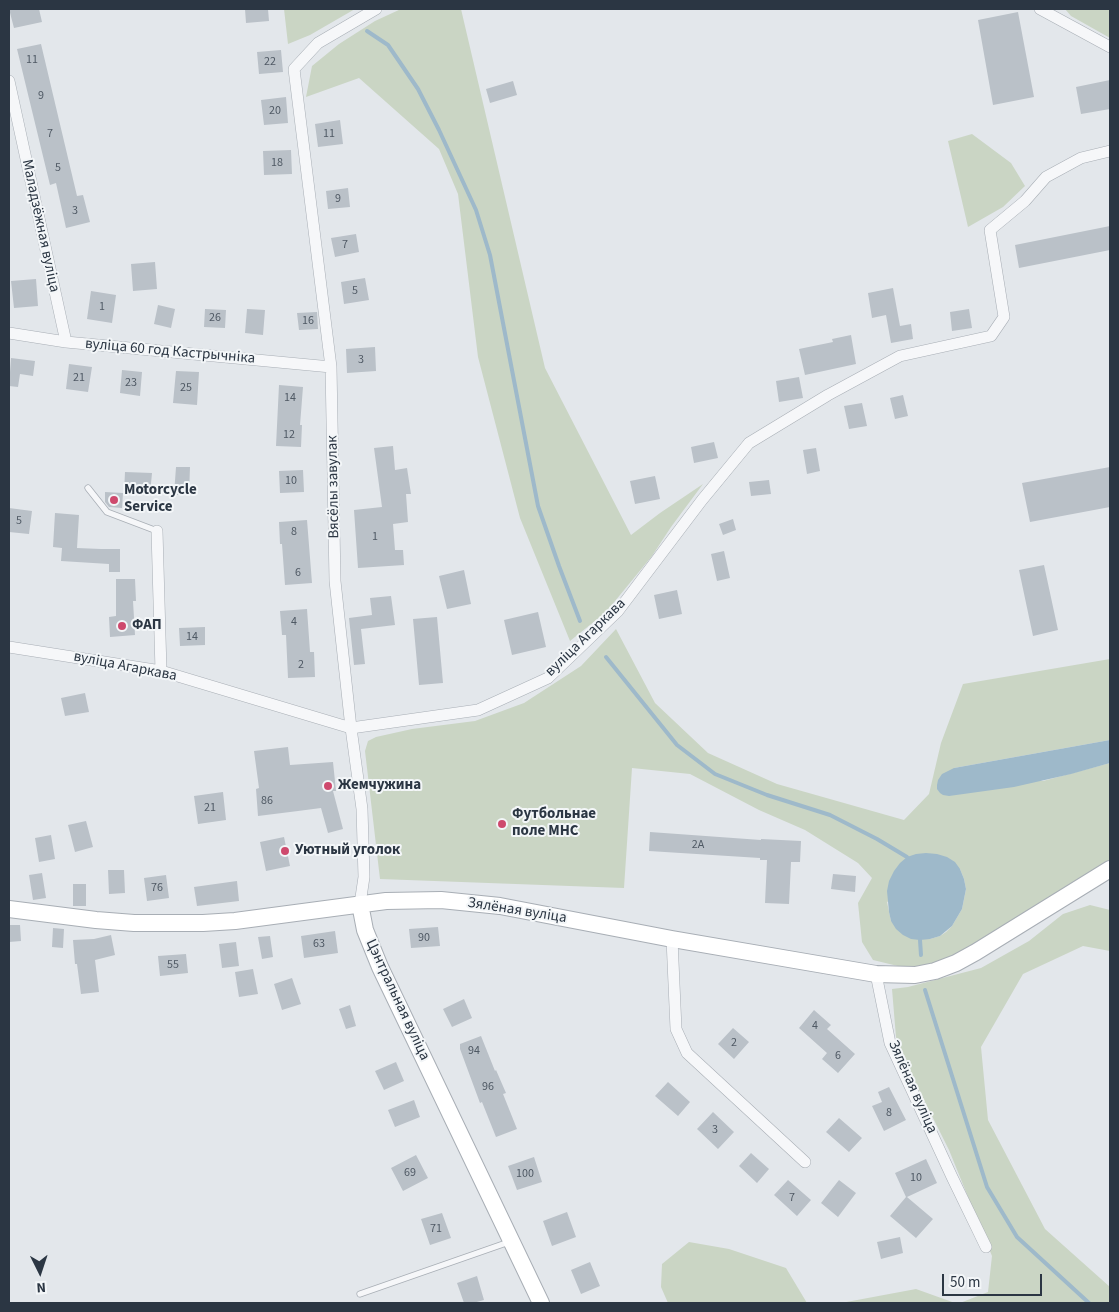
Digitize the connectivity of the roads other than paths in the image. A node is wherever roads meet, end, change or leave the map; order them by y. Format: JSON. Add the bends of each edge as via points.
{"nodes":[{"id":1,"x":376,"y":9,"type":"edge"},
{"id":2,"x":1040,"y":9,"type":"edge"},
{"id":3,"x":1110,"y":47,"type":"edge"},
{"id":4,"x":9,"y":81,"type":"edge"},
{"id":5,"x":1110,"y":151,"type":"edge"},
{"id":6,"x":9,"y":333,"type":"edge"},
{"id":7,"x":66,"y":342,"type":"junction"},
{"id":8,"x":332,"y":367,"type":"junction"},
{"id":9,"x":88,"y":488,"type":"dead end"},
{"id":10,"x":156,"y":531,"type":"joint"},
{"id":11,"x":9,"y":646,"type":"edge"},
{"id":12,"x":160,"y":671,"type":"junction"},
{"id":13,"x":351,"y":728,"type":"junction"},
{"id":14,"x":1110,"y":869,"type":"edge"},
{"id":15,"x":360,"y":904,"type":"junction"},
{"id":16,"x":9,"y":909,"type":"edge"},
{"id":17,"x":672,"y":939,"type":"junction"},
{"id":18,"x":876,"y":974,"type":"junction"},
{"id":19,"x":805,"y":1162,"type":"dead end"},
{"id":20,"x":511,"y":1241,"type":"junction"},
{"id":21,"x":986,"y":1247,"type":"dead end"},
{"id":22,"x":360,"y":1294,"type":"dead end"},
{"id":23,"x":541,"y":1303,"type":"edge"}],
"edges":[{"from":1,"to":8,"type":"street","name":"Вясёлы завулак","via":[[318,43],[294,69]]},
{"from":2,"to":3,"type":"street"},
{"from":4,"to":7,"type":"street","name":"Маладзёжная вуліца"},
{"from":5,"to":13,"type":"street","name":"вуліца Агаркава","via":[[1081,158],[1046,177],[1025,201],[990,230],[1004,317],[991,336],[900,356],[749,443],[618,611],[548,678],[478,710]]},
{"from":6,"to":7,"type":"street","name":"вуліца 60 год Кастрычніка"},
{"from":7,"to":8,"type":"street","name":"вуліца 60 год Кастрычніка"},
{"from":8,"to":13,"type":"street","name":"Вясёлы завулак","via":[[335,581]]},
{"from":9,"to":10,"type":"lane","via":[[107,512]]},
{"from":10,"to":12,"type":"street"},
{"from":11,"to":12,"type":"street","name":"вуліца Агаркава"},
{"from":12,"to":13,"type":"street","name":"вуліца Агаркава"},
{"from":13,"to":15,"type":"street","name":"Вясёлы завулак","via":[[362,809],[364,877]]},
{"from":14,"to":18,"type":"street","via":[[956,963],[915,975]]},
{"from":15,"to":16,"type":"street","via":[[235,921],[170,924],[96,920]]},
{"from":15,"to":17,"type":"street","name":"Зялёная вуліца","via":[[414,900],[470,902]]},
{"from":15,"to":20,"type":"street","name":"Цэнтральная вуліца","via":[[365,930],[380,967]]},
{"from":17,"to":18,"type":"street","name":"Зялёная вуліца"},
{"from":17,"to":19,"type":"street","via":[[676,1029],[688,1053]]},
{"from":18,"to":21,"type":"street","name":"Зялёная вуліца","via":[[890,1043]]},
{"from":20,"to":22,"type":"lane"},
{"from":20,"to":23,"type":"street","name":"Цэнтральная вуліца"}]}
